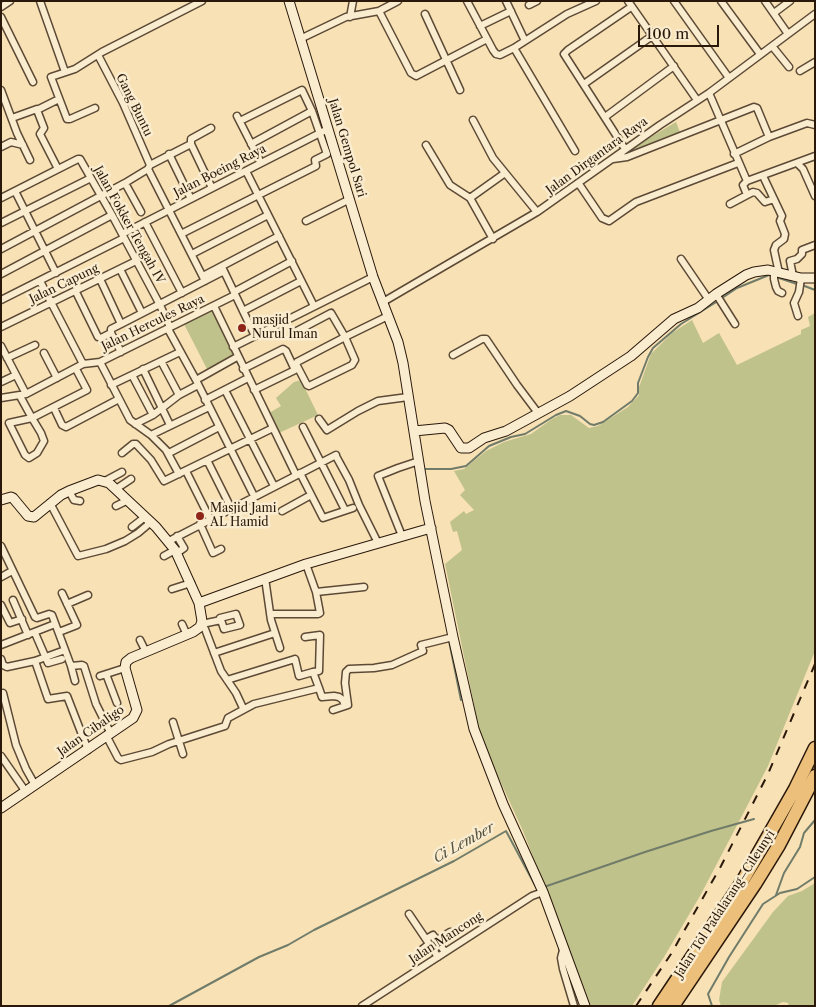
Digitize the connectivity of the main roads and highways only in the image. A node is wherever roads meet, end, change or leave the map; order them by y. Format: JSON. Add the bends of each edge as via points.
{"nodes":[{"id":1,"x":815,"y":748,"type":"edge"},
{"id":2,"x":815,"y":776,"type":"edge"},
{"id":3,"x":659,"y":1006,"type":"edge"},
{"id":4,"x":673,"y":1006,"type":"edge"}],
"edges":[{"from":1,"to":3,"type":"highway","name":"Jalan Tol Padalarang–Cileunyi","via":[[742,882]]},
{"from":2,"to":4,"type":"highway","name":"Jalan Tol Padalarang–Cileunyi","via":[[779,846]]}]}
